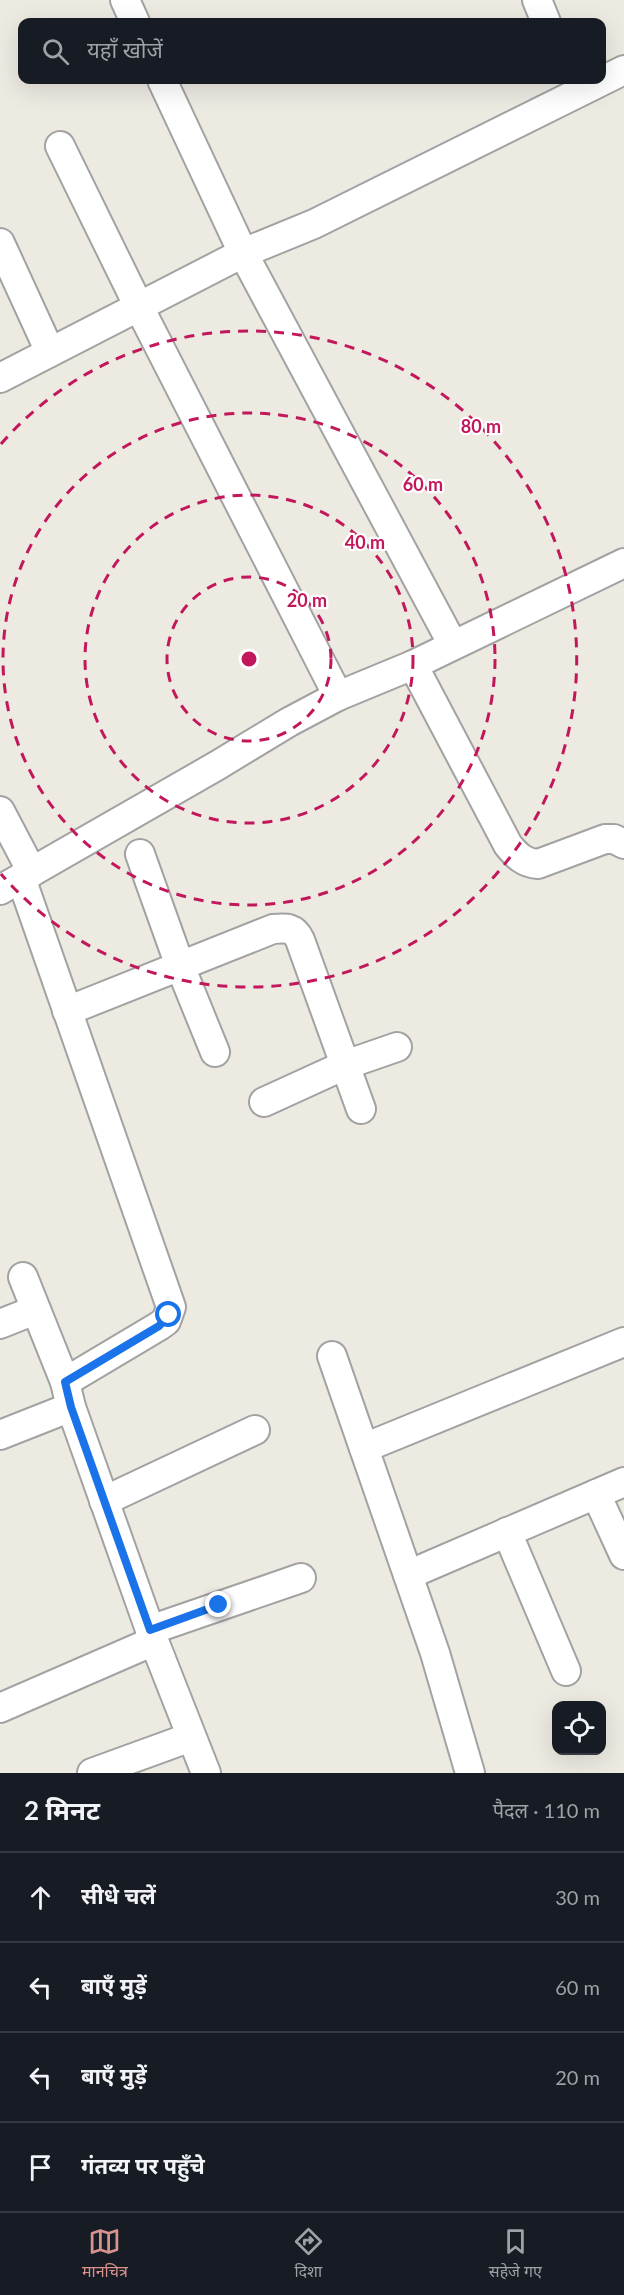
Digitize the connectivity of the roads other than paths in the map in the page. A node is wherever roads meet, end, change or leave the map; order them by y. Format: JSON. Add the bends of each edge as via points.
{"nodes":[{"id":1,"x":125,"y":0,"type":"edge"},
{"id":2,"x":537,"y":0,"type":"edge"},
{"id":3,"x":133,"y":18,"type":"edge"},
{"id":4,"x":544,"y":18,"type":"edge"},
{"id":5,"x":624,"y":70,"type":"edge"},
{"id":6,"x":606,"y":76,"type":"edge"},
{"id":7,"x":164,"y":84,"type":"edge"},
{"id":8,"x":574,"y":86,"type":"edge"},
{"id":9,"x":60,"y":146,"type":"dead end"},
{"id":10,"x":0,"y":243,"type":"edge"},
{"id":11,"x":243,"y":253,"type":"junction"},
{"id":12,"x":139,"y":307,"type":"junction"},
{"id":13,"x":50,"y":352,"type":"junction"},
{"id":14,"x":0,"y":378,"type":"edge"},
{"id":15,"x":624,"y":563,"type":"edge"},
{"id":16,"x":453,"y":645,"type":"junction"},
{"id":17,"x":412,"y":665,"type":"junction"},
{"id":18,"x":338,"y":696,"type":"junction"},
{"id":19,"x":0,"y":811,"type":"edge"},
{"id":20,"x":624,"y":844,"type":"edge"},
{"id":21,"x":140,"y":854,"type":"dead end"},
{"id":22,"x":18,"y":880,"type":"edge"},
{"id":23,"x":180,"y":966,"type":"junction"},
{"id":24,"x":67,"y":1011,"type":"junction"},
{"id":25,"x":397,"y":1047,"type":"dead end"},
{"id":26,"x":215,"y":1052,"type":"dead end"},
{"id":27,"x":345,"y":1065,"type":"junction"},
{"id":28,"x":264,"y":1102,"type":"dead end"},
{"id":29,"x":361,"y":1108,"type":"dead end"},
{"id":30,"x":23,"y":1277,"type":"dead end"},
{"id":31,"x":35,"y":1310,"type":"junction"},
{"id":32,"x":0,"y":1324,"type":"edge"},
{"id":33,"x":624,"y":1342,"type":"edge"},
{"id":34,"x":332,"y":1356,"type":"dead end"},
{"id":35,"x":68,"y":1394,"type":"junction"},
{"id":36,"x":255,"y":1430,"type":"dead end"},
{"id":37,"x":0,"y":1436,"type":"edge"},
{"id":38,"x":364,"y":1448,"type":"junction"},
{"id":39,"x":624,"y":1482,"type":"edge"},
{"id":40,"x":596,"y":1494,"type":"junction"},
{"id":41,"x":104,"y":1501,"type":"junction"},
{"id":42,"x":507,"y":1532,"type":"junction"},
{"id":43,"x":624,"y":1555,"type":"edge"},
{"id":44,"x":408,"y":1575,"type":"junction"},
{"id":45,"x":301,"y":1578,"type":"dead end"},
{"id":46,"x":152,"y":1635,"type":"junction"},
{"id":47,"x":566,"y":1671,"type":"dead end"},
{"id":48,"x":0,"y":1708,"type":"edge"},
{"id":49,"x":191,"y":1737,"type":"junction"},
{"id":50,"x":92,"y":1773,"type":"edge"},
{"id":51,"x":206,"y":1773,"type":"edge"},
{"id":52,"x":470,"y":1773,"type":"edge"}],
"edges":[{"from":1,"to":3,"type":"street"},
{"from":2,"to":4,"type":"street"},
{"from":5,"to":6,"type":"street"},
{"from":7,"to":11,"type":"street"},
{"from":8,"to":11,"type":"street","via":[[314,224]]},
{"from":9,"to":12,"type":"street"},
{"from":10,"to":13,"type":"street"},
{"from":11,"to":12,"type":"street"},
{"from":11,"to":16,"type":"street"},
{"from":12,"to":13,"type":"street"},
{"from":12,"to":18,"type":"street"},
{"from":13,"to":14,"type":"street"},
{"from":15,"to":16,"type":"street"},
{"from":16,"to":17,"type":"street"},
{"from":17,"to":18,"type":"street"},
{"from":17,"to":20,"type":"street","via":[[508,845],[520,858],[538,864],[605,838]]},
{"from":18,"to":22,"type":"street"},
{"from":19,"to":22,"type":"street"},
{"from":21,"to":23,"type":"street"},
{"from":22,"to":24,"type":"street"},
{"from":23,"to":24,"type":"street"},
{"from":23,"to":26,"type":"street"},
{"from":23,"to":27,"type":"street","via":[[273,929],[291,929],[300,940]]},
{"from":24,"to":35,"type":"street","via":[[171,1307],[166,1321]]},
{"from":25,"to":27,"type":"street"},
{"from":27,"to":28,"type":"street"},
{"from":27,"to":29,"type":"street"},
{"from":30,"to":31,"type":"street"},
{"from":31,"to":32,"type":"street"},
{"from":31,"to":35,"type":"street"},
{"from":33,"to":38,"type":"street"},
{"from":34,"to":38,"type":"street"},
{"from":35,"to":37,"type":"street"},
{"from":35,"to":41,"type":"street"},
{"from":36,"to":41,"type":"street"},
{"from":38,"to":44,"type":"street"},
{"from":39,"to":40,"type":"street"},
{"from":40,"to":42,"type":"street"},
{"from":40,"to":43,"type":"street"},
{"from":41,"to":46,"type":"street"},
{"from":42,"to":44,"type":"street"},
{"from":42,"to":47,"type":"street"},
{"from":44,"to":52,"type":"street"},
{"from":45,"to":46,"type":"street"},
{"from":46,"to":48,"type":"street"},
{"from":46,"to":49,"type":"street"},
{"from":49,"to":50,"type":"street"},
{"from":49,"to":51,"type":"street"}]}
